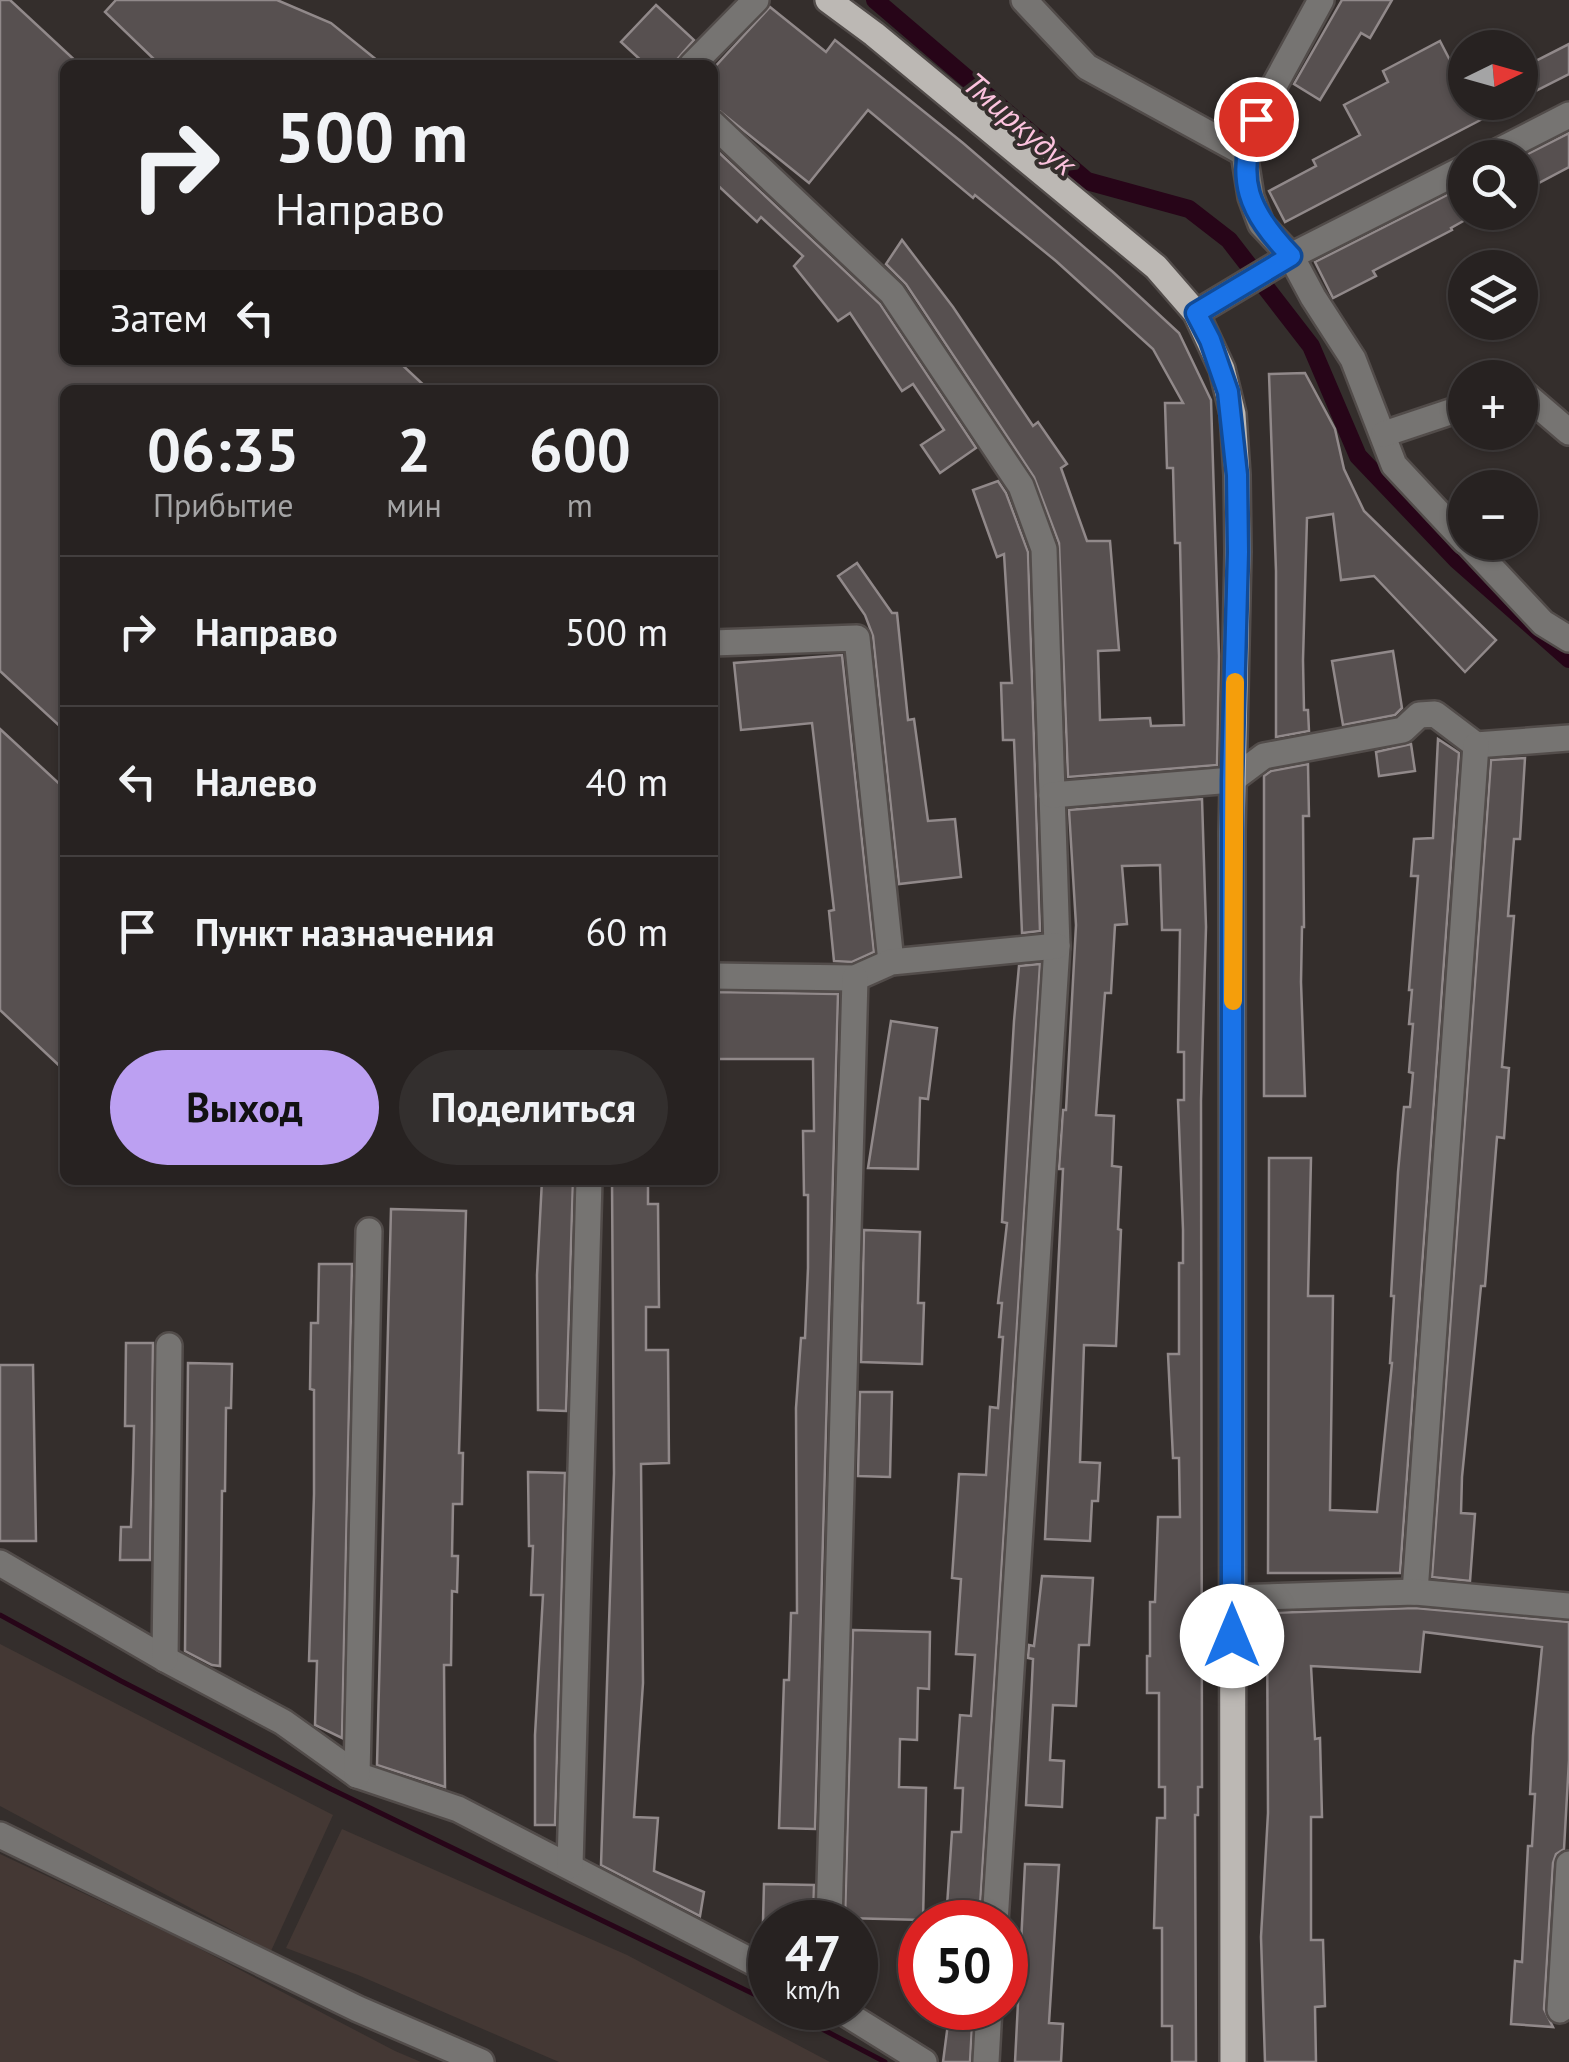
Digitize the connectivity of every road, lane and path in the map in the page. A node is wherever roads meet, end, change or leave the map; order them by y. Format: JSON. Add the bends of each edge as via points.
{"nodes":[{"id":1,"x":756,"y":0,"type":"edge"},
{"id":2,"x":828,"y":0,"type":"edge"},
{"id":3,"x":1024,"y":0,"type":"edge"},
{"id":4,"x":1321,"y":0,"type":"edge"},
{"id":5,"x":697,"y":60,"type":"edge"},
{"id":6,"x":1569,"y":115,"type":"edge"},
{"id":7,"x":718,"y":130,"type":"edge"},
{"id":8,"x":1520,"y":140,"type":"edge"},
{"id":9,"x":1244,"y":153,"type":"junction"},
{"id":10,"x":1448,"y":177,"type":"edge"},
{"id":11,"x":1291,"y":256,"type":"junction"},
{"id":12,"x":1196,"y":313,"type":"junction"},
{"id":13,"x":1538,"y":405,"type":"edge"},
{"id":14,"x":1448,"y":413,"type":"edge"},
{"id":15,"x":1569,"y":432,"type":"edge"},
{"id":16,"x":1384,"y":434,"type":"junction"},
{"id":17,"x":1448,"y":523,"type":"edge"},
{"id":18,"x":1483,"y":560,"type":"edge"},
{"id":19,"x":1569,"y":639,"type":"edge"},
{"id":20,"x":718,"y":643,"type":"edge"},
{"id":21,"x":1569,"y":738,"type":"edge"},
{"id":22,"x":1476,"y":745,"type":"junction"},
{"id":23,"x":1232,"y":780,"type":"junction"},
{"id":24,"x":1052,"y":794,"type":"junction"},
{"id":25,"x":1057,"y":946,"type":"junction"},
{"id":26,"x":891,"y":962,"type":"junction"},
{"id":27,"x":718,"y":976,"type":"edge"},
{"id":28,"x":855,"y":978,"type":"junction"},
{"id":29,"x":589,"y":1185,"type":"edge"},
{"id":30,"x":369,"y":1231,"type":"dead end"},
{"id":31,"x":169,"y":1346,"type":"dead end"},
{"id":32,"x":0,"y":1563,"type":"edge"},
{"id":33,"x":1415,"y":1592,"type":"junction"},
{"id":34,"x":1232,"y":1598,"type":"junction"},
{"id":35,"x":1569,"y":1606,"type":"edge"},
{"id":36,"x":165,"y":1659,"type":"junction"},
{"id":37,"x":358,"y":1775,"type":"junction"},
{"id":38,"x":0,"y":1835,"type":"edge"},
{"id":39,"x":1569,"y":1864,"type":"edge"},
{"id":40,"x":570,"y":1866,"type":"junction"},
{"id":41,"x":830,"y":1900,"type":"edge"},
{"id":42,"x":996,"y":1900,"type":"edge"},
{"id":43,"x":748,"y":1959,"type":"edge"},
{"id":44,"x":1560,"y":2010,"type":"dead end"},
{"id":45,"x":872,"y":2030,"type":"edge"},
{"id":46,"x":988,"y":2030,"type":"edge"},
{"id":47,"x":480,"y":2062,"type":"edge"},
{"id":48,"x":924,"y":2062,"type":"edge"},
{"id":49,"x":986,"y":2062,"type":"edge"},
{"id":50,"x":1233,"y":2062,"type":"edge"}],
"edges":[{"from":1,"to":5,"type":"street"},
{"from":2,"to":12,"type":"main road","via":[[1133,246]]},
{"from":3,"to":9,"type":"street","via":[[1087,66]]},
{"from":4,"to":9,"type":"street"},
{"from":6,"to":8,"type":"street"},
{"from":7,"to":24,"type":"street","via":[[892,293],[1022,486],[1044,549]]},
{"from":9,"to":11,"type":"street","via":[[1261,224]]},
{"from":10,"to":11,"type":"street"},
{"from":11,"to":12,"type":"street"},
{"from":11,"to":16,"type":"street","via":[[1353,359]]},
{"from":12,"to":23,"type":"main road","via":[[1222,369],[1234,430]]},
{"from":13,"to":15,"type":"street"},
{"from":14,"to":16,"type":"street"},
{"from":16,"to":17,"type":"street","via":[[1394,465]]},
{"from":18,"to":19,"type":"street","via":[[1543,624]]},
{"from":20,"to":26,"type":"street","via":[[856,638]]},
{"from":21,"to":22,"type":"street"},
{"from":22,"to":23,"type":"street","via":[[1435,714],[1419,715],[1403,730],[1264,756]]},
{"from":22,"to":33,"type":"street"},
{"from":23,"to":24,"type":"street"},
{"from":23,"to":34,"type":"main road"},
{"from":24,"to":25,"type":"street"},
{"from":25,"to":26,"type":"street"},
{"from":25,"to":42,"type":"street"},
{"from":26,"to":28,"type":"street"},
{"from":27,"to":28,"type":"street"},
{"from":28,"to":41,"type":"street"},
{"from":29,"to":40,"type":"street"},
{"from":30,"to":37,"type":"street"},
{"from":31,"to":36,"type":"street"},
{"from":32,"to":36,"type":"street"},
{"from":33,"to":34,"type":"street"},
{"from":33,"to":35,"type":"street"},
{"from":34,"to":50,"type":"main road"},
{"from":36,"to":37,"type":"street","via":[[283,1722]]},
{"from":37,"to":40,"type":"street","via":[[458,1809]]},
{"from":38,"to":47,"type":"street","via":[[358,2010]]},
{"from":39,"to":44,"type":"street"},
{"from":40,"to":43,"type":"street"},
{"from":45,"to":48,"type":"street"},
{"from":46,"to":49,"type":"street"}]}
